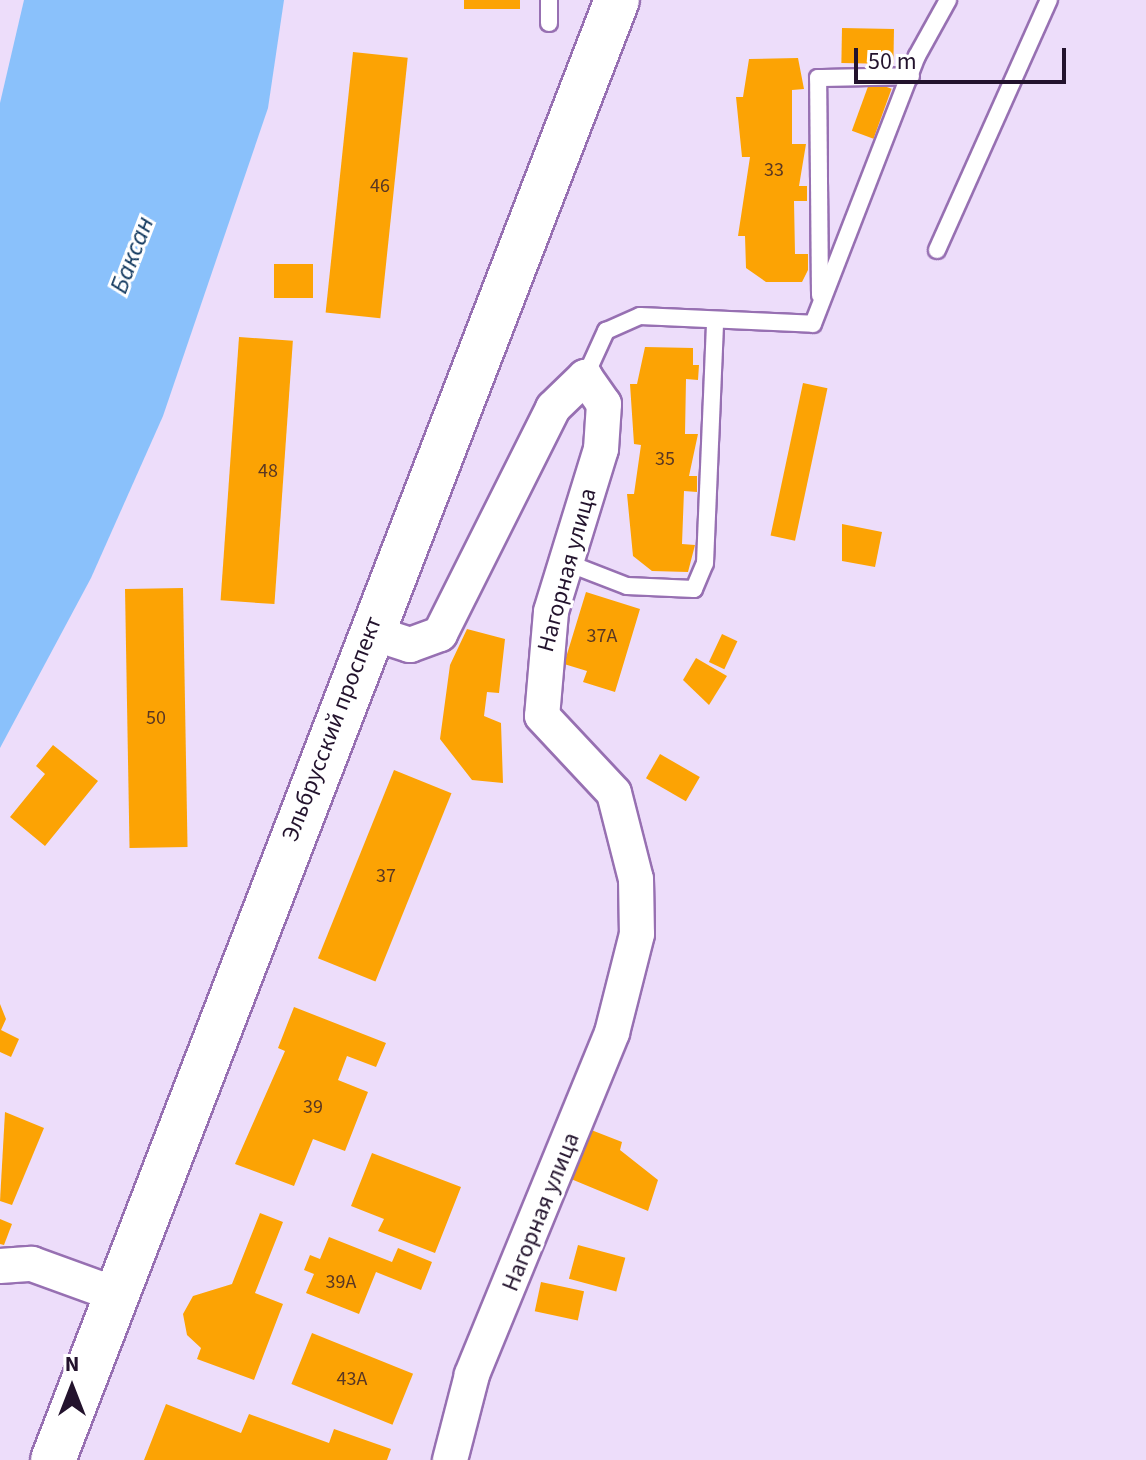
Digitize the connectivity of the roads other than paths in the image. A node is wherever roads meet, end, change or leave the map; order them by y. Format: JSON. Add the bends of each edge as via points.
{"nodes":[{"id":1,"x":549,"y":0,"type":"edge"},
{"id":2,"x":617,"y":0,"type":"edge"},
{"id":3,"x":936,"y":0,"type":"edge"},
{"id":4,"x":948,"y":0,"type":"edge"},
{"id":5,"x":1049,"y":0,"type":"edge"},
{"id":6,"x":937,"y":20,"type":"junction"},
{"id":7,"x":549,"y":23,"type":"dead end"},
{"id":8,"x":911,"y":76,"type":"junction"},
{"id":9,"x":937,"y":250,"type":"dead end"},
{"id":10,"x":820,"y":306,"type":"junction"},
{"id":11,"x":715,"y":325,"type":"junction"},
{"id":12,"x":585,"y":377,"type":"junction"},
{"id":13,"x":565,"y":562,"type":"junction"},
{"id":14,"x":370,"y":632,"type":"junction"},
{"id":15,"x":0,"y":1266,"type":"edge"},
{"id":16,"x":115,"y":1294,"type":"junction"},
{"id":17,"x":53,"y":1460,"type":"edge"},
{"id":18,"x":450,"y":1460,"type":"edge"}],
"edges":[{"from":1,"to":7,"type":"lane"},
{"from":2,"to":14,"type":"main road","name":"Эльбрусский проспект"},
{"from":3,"to":6,"type":"lane"},
{"from":4,"to":6,"type":"lane"},
{"from":5,"to":9,"type":"lane"},
{"from":6,"to":8,"type":"lane"},
{"from":8,"to":10,"type":"lane"},
{"from":8,"to":10,"type":"lane","via":[[818,78]]},
{"from":10,"to":11,"type":"lane","via":[[813,324]]},
{"from":11,"to":12,"type":"lane","via":[[640,316],[606,331]]},
{"from":11,"to":13,"type":"lane","via":[[705,563],[694,589],[627,586]]},
{"from":12,"to":13,"type":"street","name":"Нагорная улица","via":[[604,404],[601,449]]},
{"from":12,"to":14,"type":"street","via":[[553,408],[440,634],[410,645]]},
{"from":13,"to":18,"type":"street","name":"Нагорная улица","via":[[541,667],[542,716],[614,793],[636,879],[637,934],[612,1033],[472,1375]]},
{"from":14,"to":16,"type":"main road","name":"Эльбрусский проспект"},
{"from":15,"to":16,"type":"street","via":[[32,1264]]},
{"from":16,"to":17,"type":"main road","name":"Эльбрусский проспект"}]}
